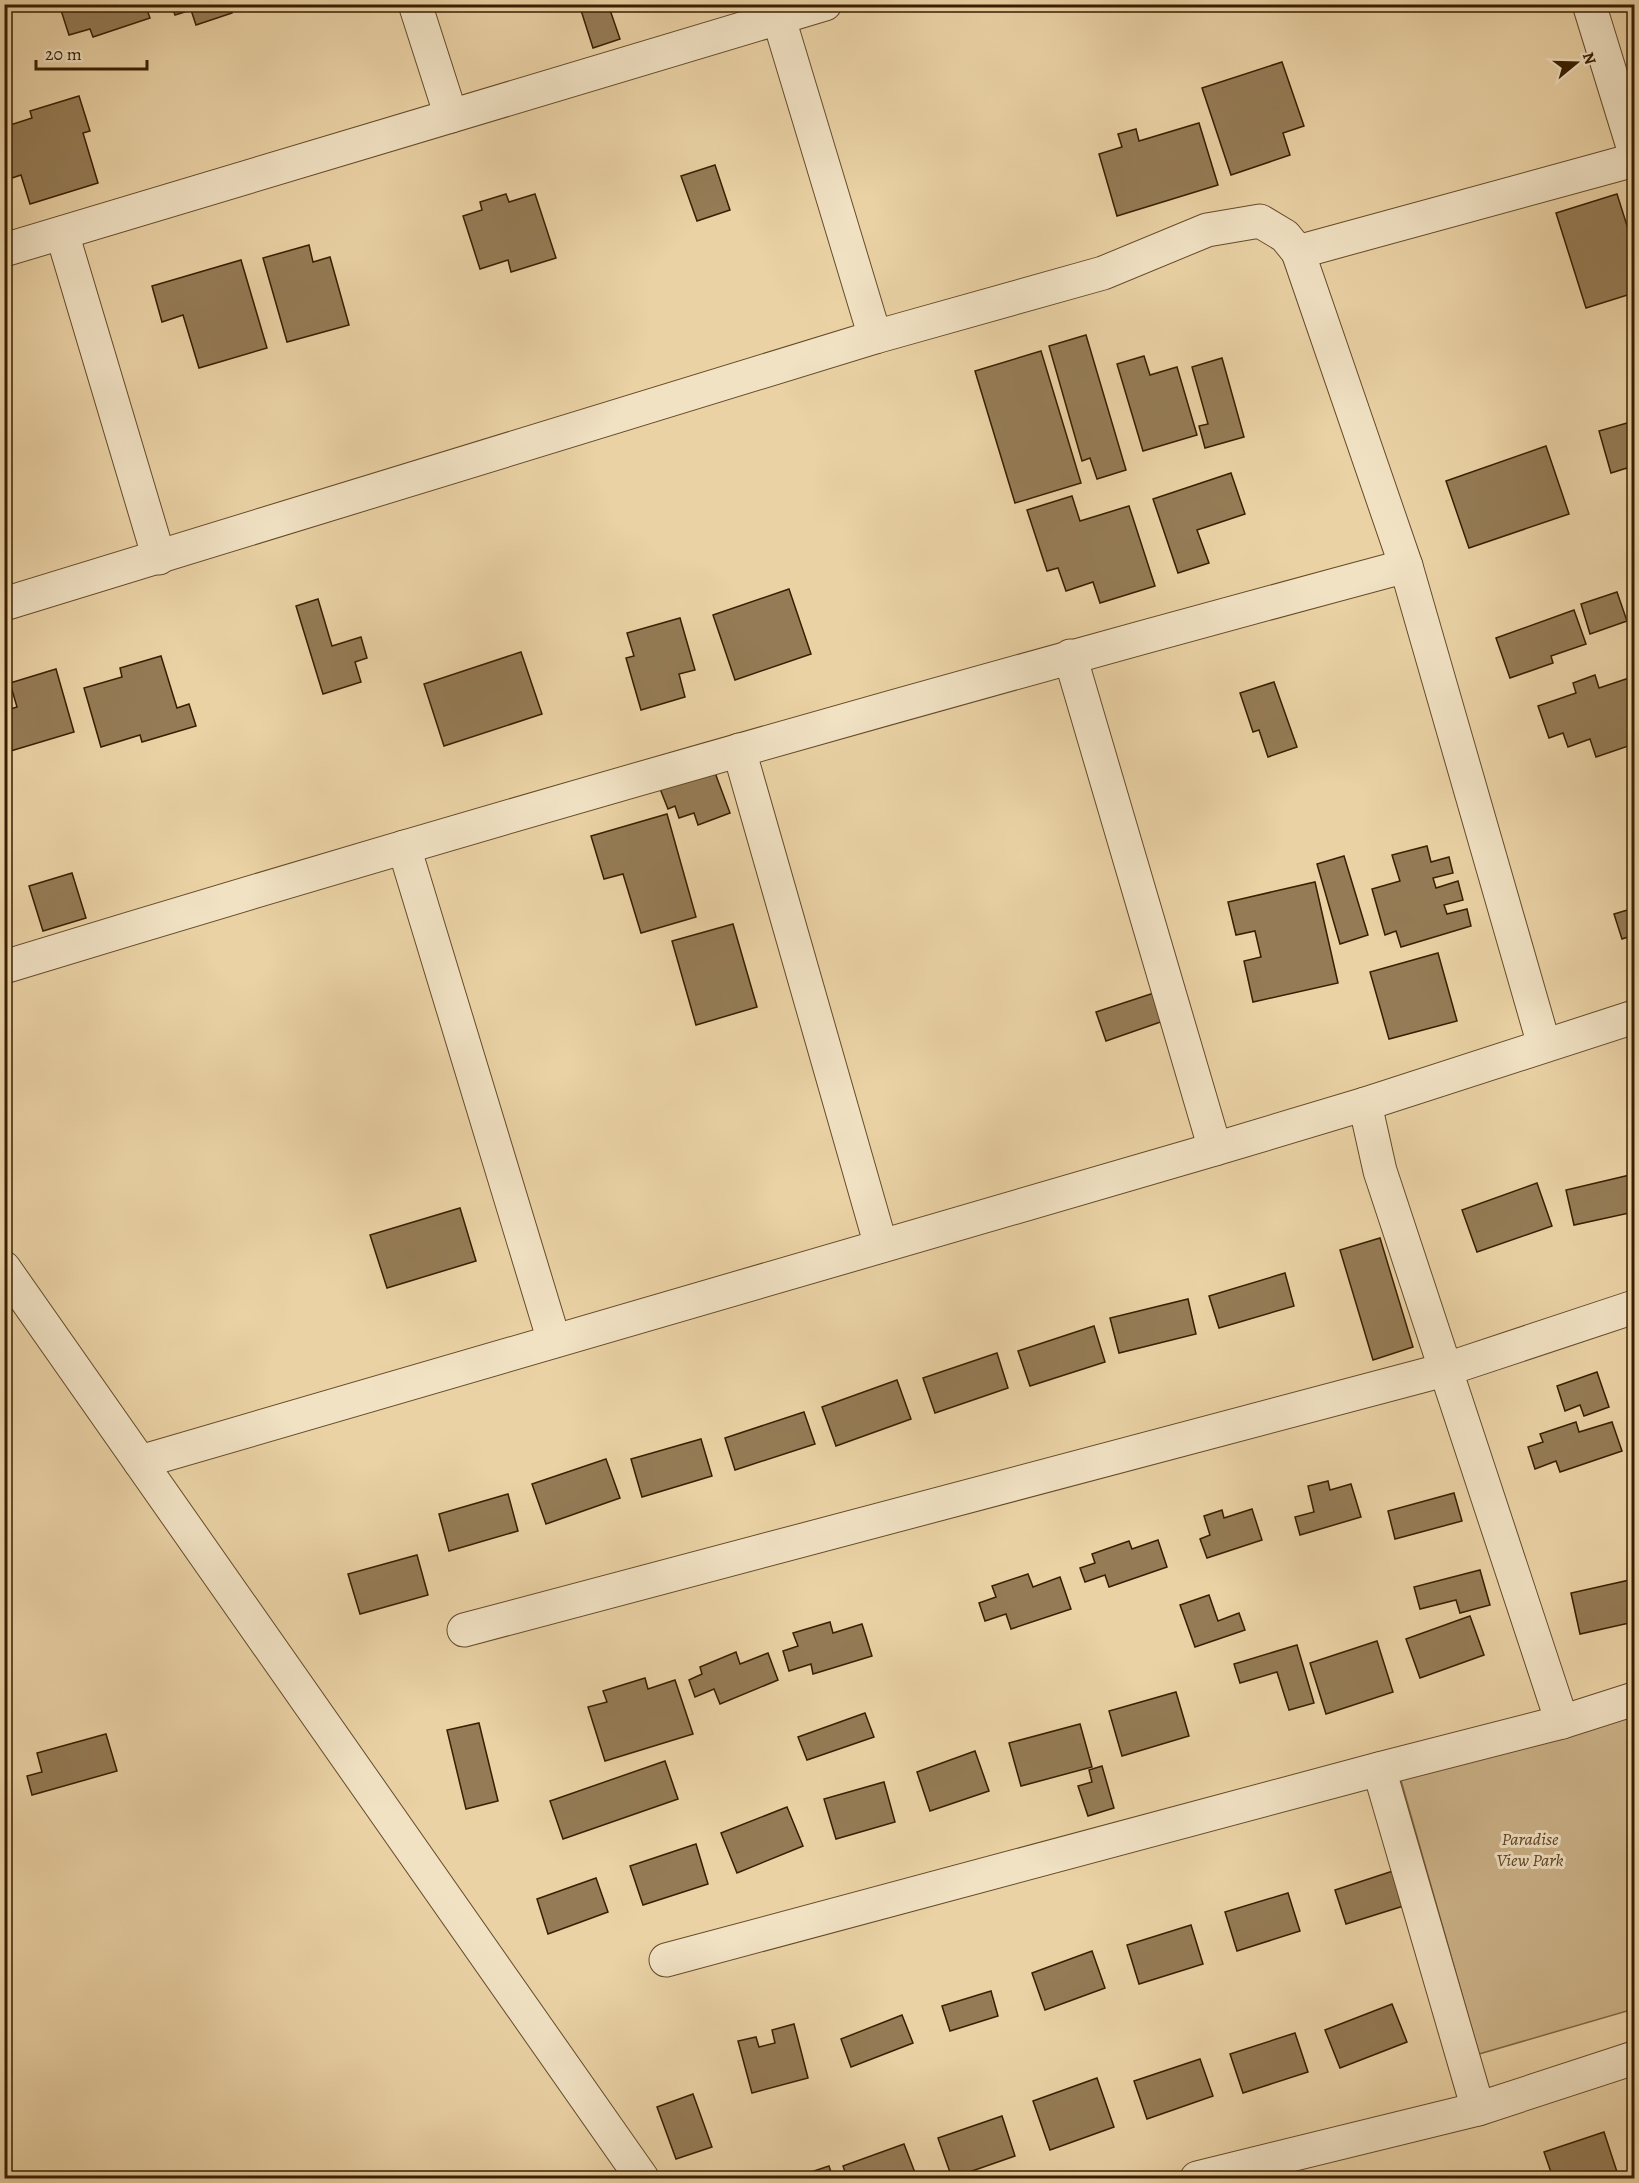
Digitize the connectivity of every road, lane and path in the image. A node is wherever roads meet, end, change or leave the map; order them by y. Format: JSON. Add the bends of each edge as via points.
{"nodes":[{"id":1,"x":414,"y":4,"type":"edge"},
{"id":2,"x":825,"y":4,"type":"edge"},
{"id":3,"x":1589,"y":4,"type":"edge"},
{"id":4,"x":779,"y":19,"type":"junction"},
{"id":5,"x":451,"y":116,"type":"junction"},
{"id":6,"x":1635,"y":150,"type":"edge"},
{"id":7,"x":1635,"y":160,"type":"edge"},
{"id":8,"x":62,"y":232,"type":"junction"},
{"id":9,"x":4,"y":250,"type":"edge"},
{"id":10,"x":1298,"y":252,"type":"junction"},
{"id":11,"x":875,"y":337,"type":"junction"},
{"id":12,"x":159,"y":558,"type":"junction"},
{"id":13,"x":1406,"y":566,"type":"junction"},
{"id":14,"x":4,"y":604,"type":"edge"},
{"id":15,"x":1070,"y":656,"type":"junction"},
{"id":16,"x":739,"y":750,"type":"junction"},
{"id":17,"x":404,"y":847,"type":"junction"},
{"id":18,"x":4,"y":967,"type":"edge"},
{"id":19,"x":1635,"y":1017,"type":"edge"},
{"id":20,"x":1544,"y":1045,"type":"junction"},
{"id":21,"x":1365,"y":1104,"type":"junction"},
{"id":22,"x":1215,"y":1149,"type":"junction"},
{"id":23,"x":881,"y":1246,"type":"junction"},
{"id":24,"x":8,"y":1279,"type":"edge"},
{"id":25,"x":1635,"y":1307,"type":"edge"},
{"id":26,"x":554,"y":1341,"type":"junction"},
{"id":27,"x":1444,"y":1370,"type":"junction"},
{"id":28,"x":140,"y":1462,"type":"junction"},
{"id":29,"x":464,"y":1630,"type":"dead end"},
{"id":30,"x":1635,"y":1700,"type":"edge"},
{"id":31,"x":1562,"y":1722,"type":"junction"},
{"id":32,"x":1379,"y":1769,"type":"junction"},
{"id":33,"x":666,"y":1960,"type":"dead end"},
{"id":34,"x":1635,"y":2058,"type":"edge"},
{"id":35,"x":1478,"y":2109,"type":"junction"},
{"id":36,"x":642,"y":2178,"type":"edge"},
{"id":37,"x":1197,"y":2178,"type":"edge"}],
"edges":[{"from":1,"to":5,"type":"street"},
{"from":2,"to":4,"type":"street"},
{"from":3,"to":6,"type":"street"},
{"from":4,"to":5,"type":"street"},
{"from":4,"to":11,"type":"street"},
{"from":5,"to":8,"type":"street"},
{"from":7,"to":10,"type":"street"},
{"from":8,"to":9,"type":"street"},
{"from":8,"to":12,"type":"street"},
{"from":10,"to":11,"type":"street","via":[[1285,236],[1260,221],[1207,230],[1103,273]]},
{"from":10,"to":13,"type":"street"},
{"from":11,"to":12,"type":"street"},
{"from":12,"to":14,"type":"street"},
{"from":13,"to":15,"type":"street"},
{"from":13,"to":20,"type":"street"},
{"from":15,"to":16,"type":"street"},
{"from":15,"to":22,"type":"street"},
{"from":16,"to":17,"type":"street"},
{"from":16,"to":23,"type":"street"},
{"from":17,"to":18,"type":"street"},
{"from":17,"to":26,"type":"street"},
{"from":19,"to":20,"type":"street"},
{"from":20,"to":21,"type":"street"},
{"from":21,"to":22,"type":"street"},
{"from":21,"to":27,"type":"street","via":[[1380,1171]]},
{"from":22,"to":23,"type":"street"},
{"from":23,"to":26,"type":"street"},
{"from":24,"to":28,"type":"street"},
{"from":25,"to":27,"type":"street"},
{"from":26,"to":28,"type":"street"},
{"from":27,"to":29,"type":"street"},
{"from":27,"to":31,"type":"street"},
{"from":28,"to":36,"type":"street"},
{"from":30,"to":31,"type":"street"},
{"from":31,"to":32,"type":"street"},
{"from":32,"to":33,"type":"street"},
{"from":32,"to":35,"type":"street"},
{"from":34,"to":35,"type":"street"},
{"from":35,"to":37,"type":"street"}]}
